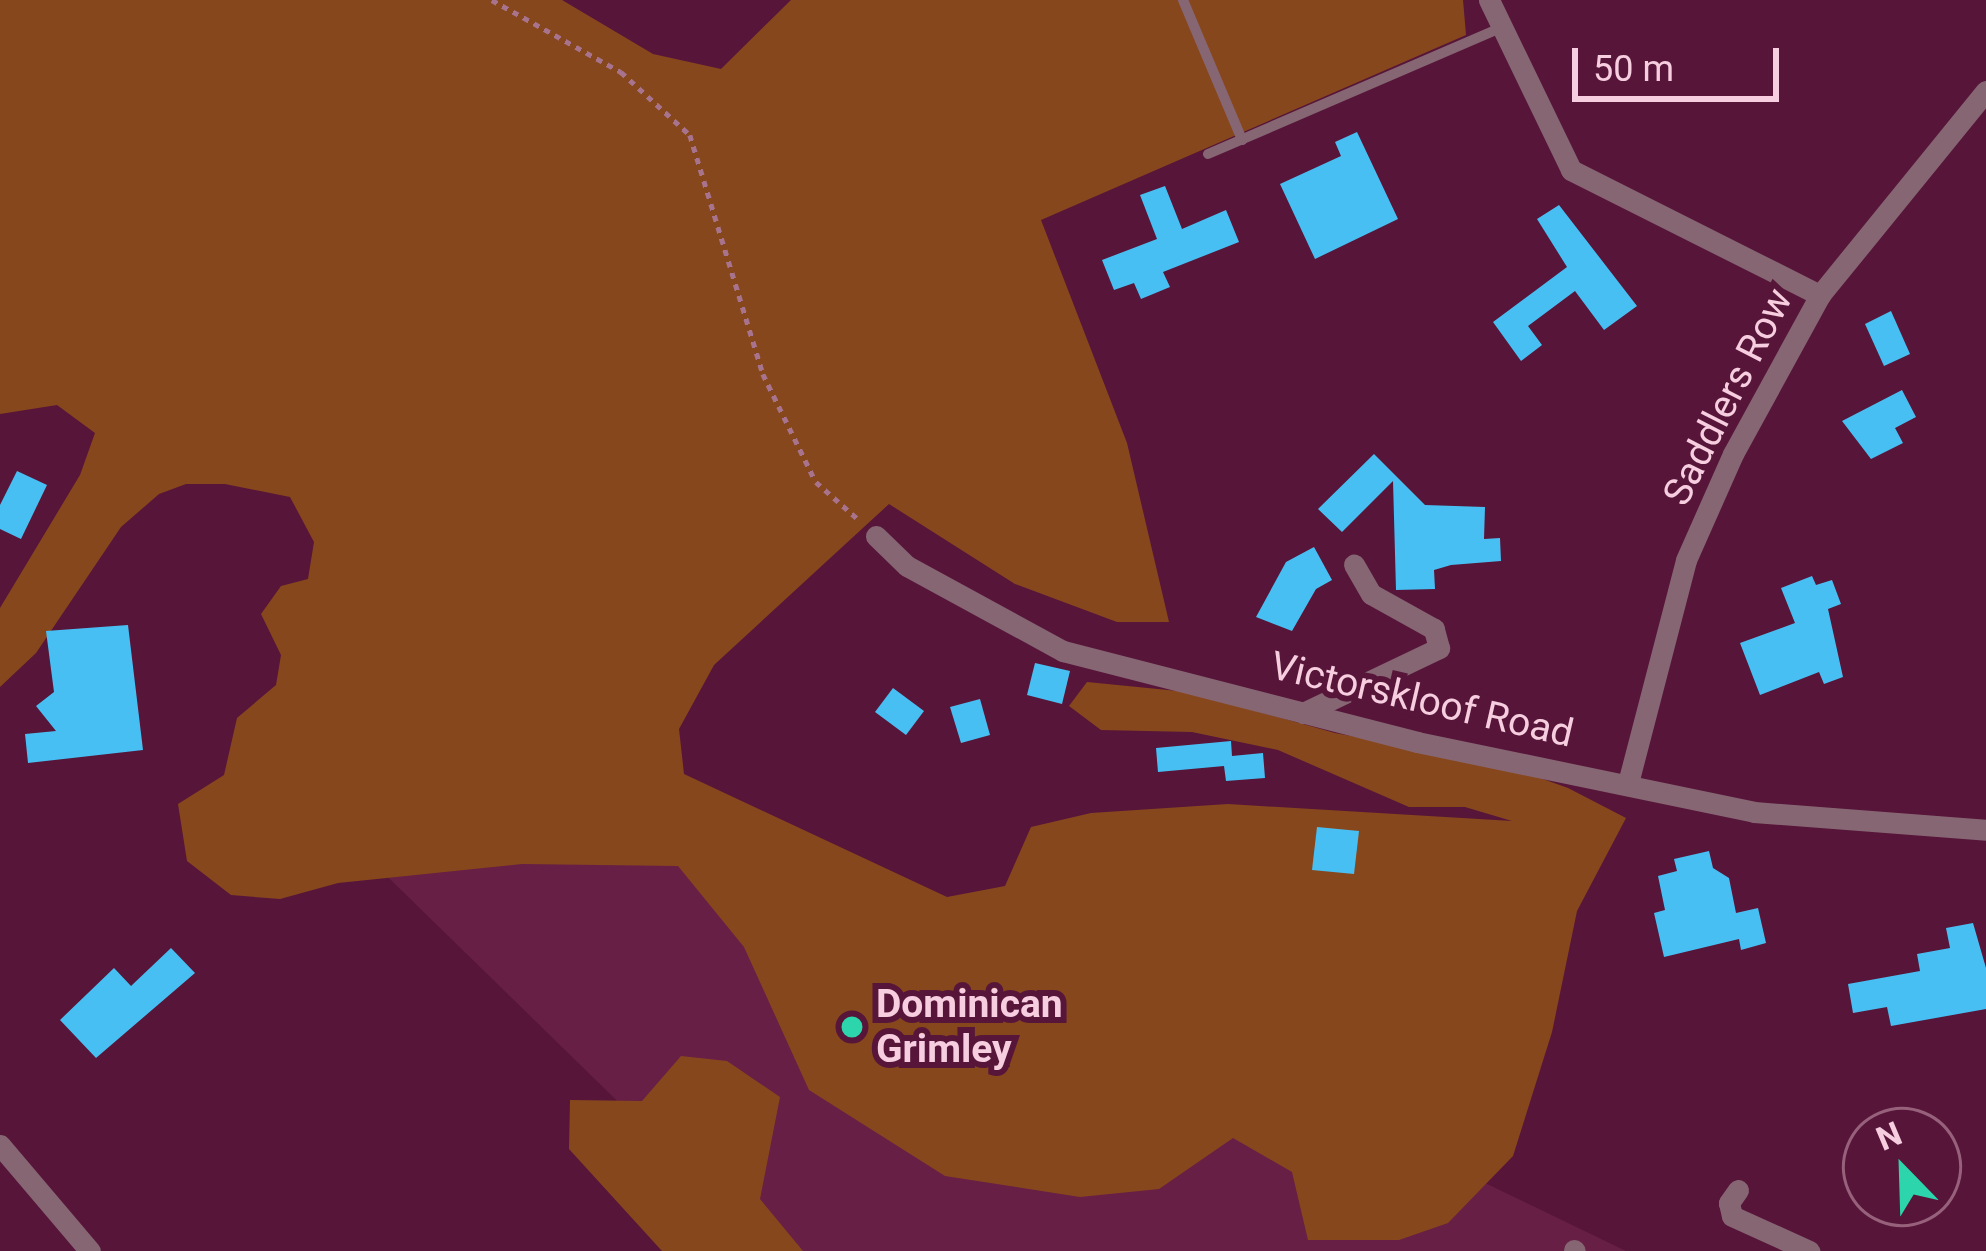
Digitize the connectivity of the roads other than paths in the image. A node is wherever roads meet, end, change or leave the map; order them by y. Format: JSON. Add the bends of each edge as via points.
{"nodes":[{"id":1,"x":1183,"y":0,"type":"edge"},
{"id":2,"x":1490,"y":0,"type":"edge"},
{"id":3,"x":1500,"y":28,"type":"junction"},
{"id":4,"x":1986,"y":92,"type":"edge"},
{"id":5,"x":1243,"y":140,"type":"junction"},
{"id":6,"x":1208,"y":154,"type":"dead end"},
{"id":7,"x":1820,"y":295,"type":"junction"},
{"id":8,"x":876,"y":536,"type":"road end"},
{"id":9,"x":1354,"y":565,"type":"dead end"},
{"id":10,"x":1303,"y":712,"type":"junction"},
{"id":11,"x":1628,"y":783,"type":"junction"},
{"id":12,"x":1986,"y":830,"type":"edge"},
{"id":13,"x":0,"y":1145,"type":"edge"},
{"id":14,"x":1738,"y":1190,"type":"dead end"},
{"id":15,"x":90,"y":1251,"type":"edge"},
{"id":16,"x":1809,"y":1251,"type":"edge"}],
"edges":[{"from":1,"to":5,"type":"lane"},
{"from":2,"to":3,"type":"street"},
{"from":3,"to":5,"type":"lane"},
{"from":3,"to":7,"type":"street","via":[[1550,139],[1580,178]]},
{"from":4,"to":7,"type":"street","name":"Saddlers Row"},
{"from":5,"to":6,"type":"lane"},
{"from":7,"to":11,"type":"street","name":"Saddlers Row","via":[[1686,560]]},
{"from":8,"to":10,"type":"street","name":"Victorskloof Road","via":[[907,566],[1047,645]]},
{"from":9,"to":10,"type":"street","via":[[1377,599],[1434,629],[1439,648]]},
{"from":10,"to":11,"type":"street","name":"Victorskloof Road"},
{"from":11,"to":12,"type":"street","name":"Victorskloof Road","via":[[1777,816]]},
{"from":13,"to":15,"type":"street"},
{"from":14,"to":16,"type":"street","via":[[1732,1216]]}]}
